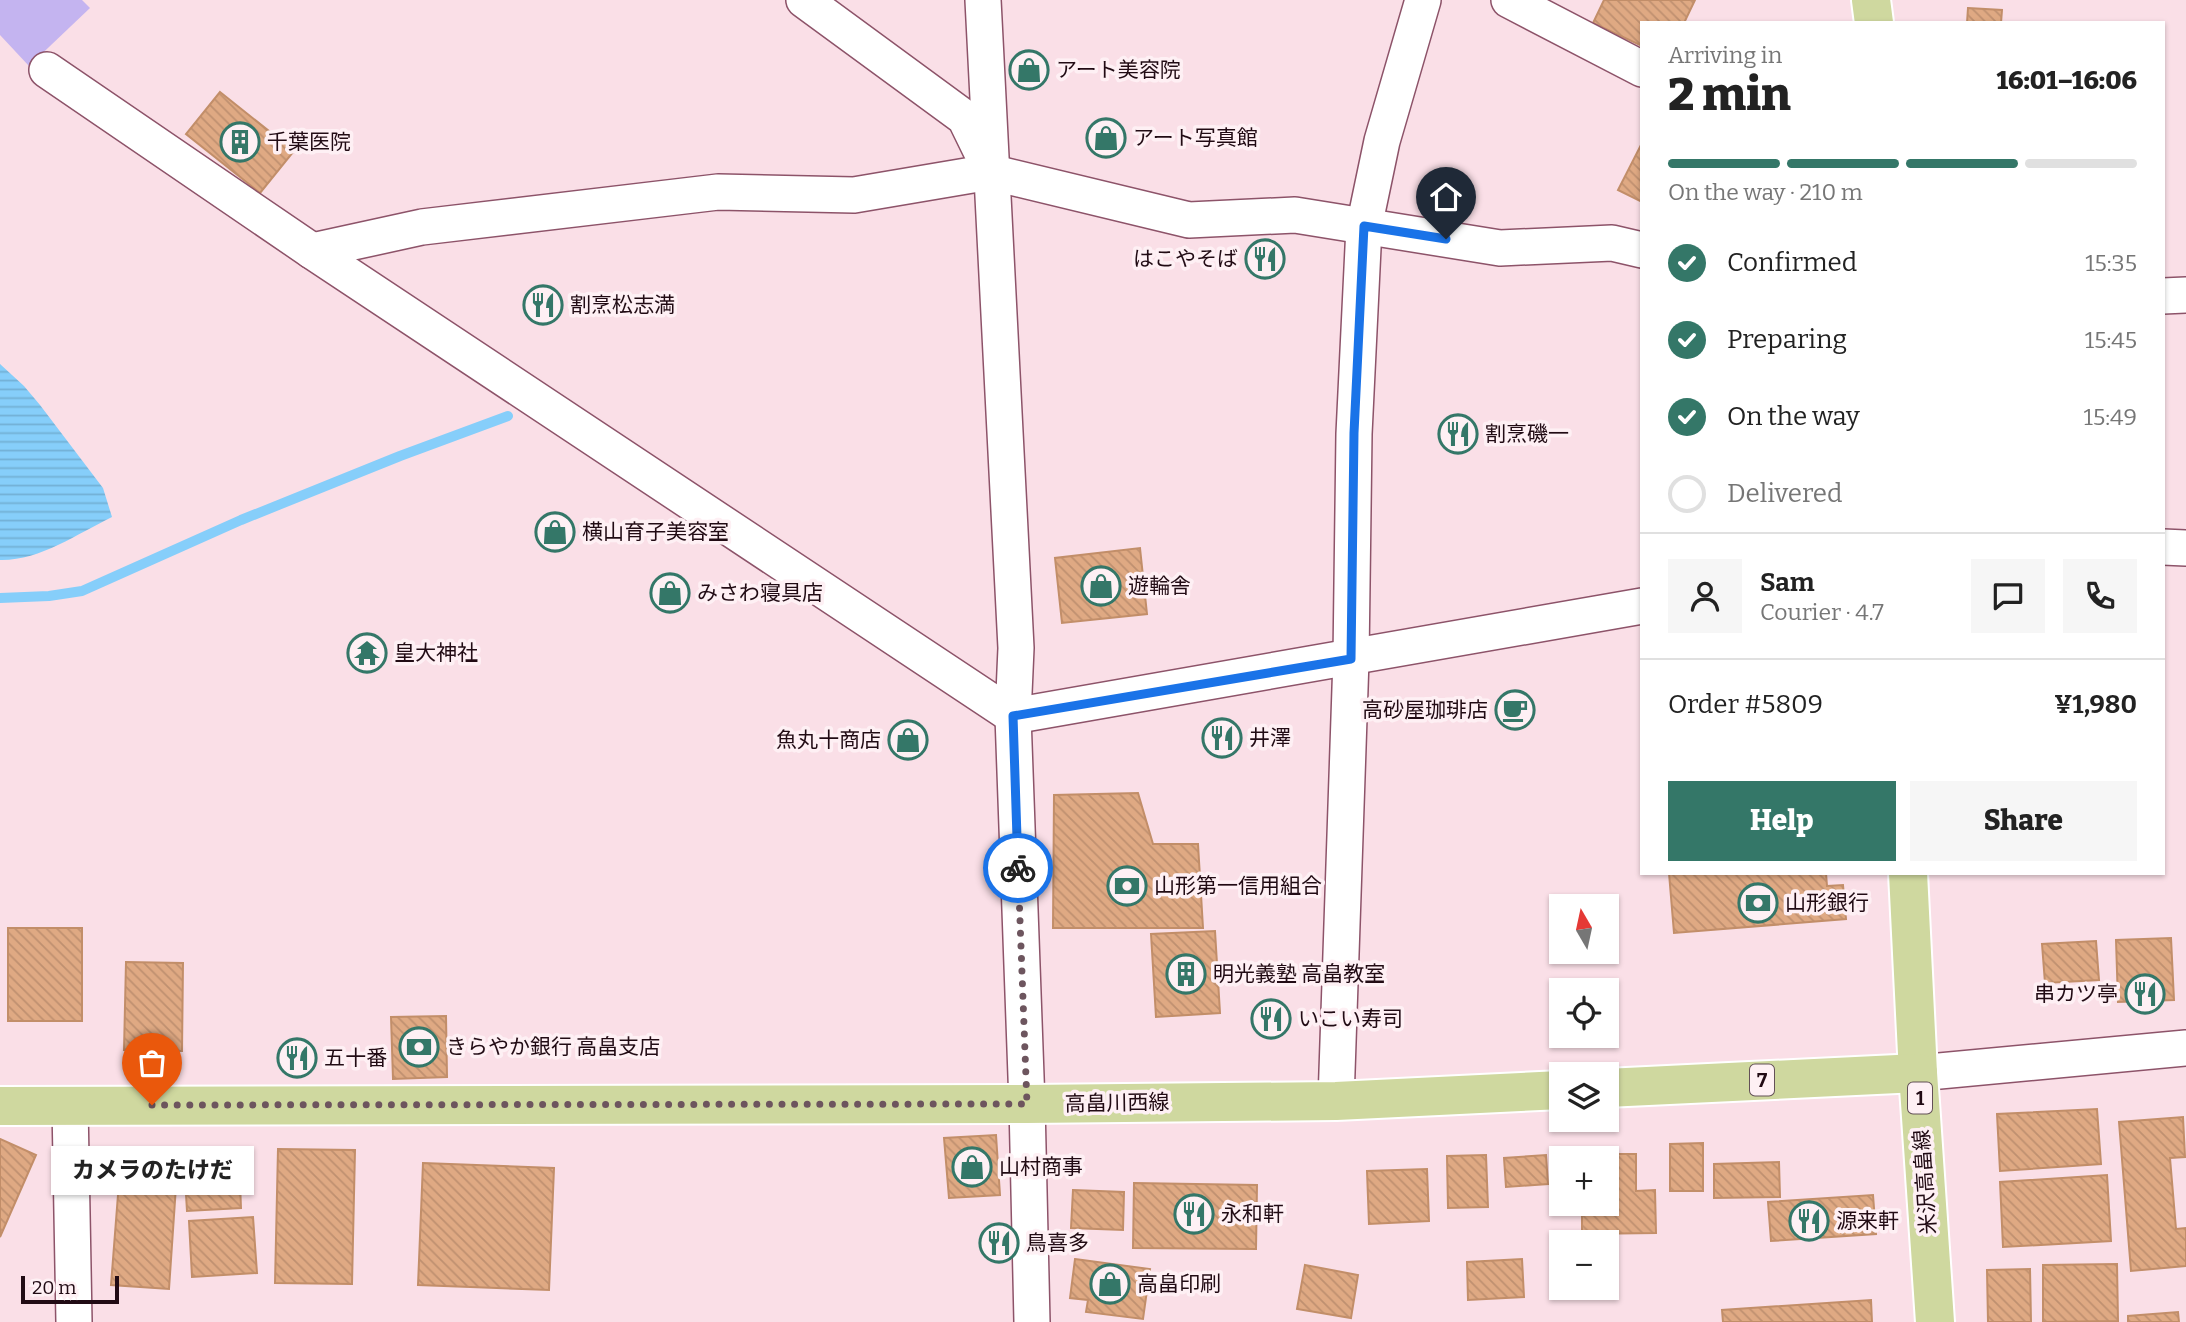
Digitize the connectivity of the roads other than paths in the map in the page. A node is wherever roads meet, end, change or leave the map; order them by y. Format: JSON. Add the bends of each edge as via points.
{"nodes":[{"id":1,"x":804,"y":0,"type":"edge"},
{"id":2,"x":983,"y":0,"type":"edge"},
{"id":3,"x":1423,"y":0,"type":"edge"},
{"id":4,"x":1509,"y":0,"type":"edge"},
{"id":5,"x":1871,"y":0,"type":"edge"},
{"id":6,"x":1874,"y":21,"type":"edge"},
{"id":7,"x":1640,"y":68,"type":"edge"},
{"id":8,"x":47,"y":70,"type":"dead end"},
{"id":9,"x":990,"y":172,"type":"junction"},
{"id":10,"x":1364,"y":226,"type":"junction"},
{"id":11,"x":1640,"y":250,"type":"edge"},
{"id":12,"x":312,"y":251,"type":"junction"},
{"id":13,"x":2186,"y":295,"type":"edge"},
{"id":14,"x":2165,"y":296,"type":"edge"},
{"id":15,"x":2165,"y":547,"type":"edge"},
{"id":16,"x":2186,"y":548,"type":"edge"},
{"id":17,"x":1640,"y":606,"type":"edge"},
{"id":18,"x":1351,"y":659,"type":"junction"},
{"id":19,"x":1013,"y":716,"type":"junction"},
{"id":20,"x":1908,"y":875,"type":"edge"},
{"id":21,"x":2186,"y":1048,"type":"edge"},
{"id":22,"x":1918,"y":1073,"type":"junction"},
{"id":23,"x":1619,"y":1087,"type":"edge"},
{"id":24,"x":1549,"y":1091,"type":"edge"},
{"id":25,"x":1336,"y":1101,"type":"junction"},
{"id":26,"x":1027,"y":1104,"type":"junction"},
{"id":27,"x":70,"y":1105,"type":"junction"},
{"id":28,"x":0,"y":1106,"type":"edge"},
{"id":29,"x":74,"y":1322,"type":"edge"},
{"id":30,"x":1032,"y":1322,"type":"edge"},
{"id":31,"x":1935,"y":1322,"type":"edge"}],
"edges":[{"from":1,"to":9,"type":"street","via":[[965,118]]},
{"from":2,"to":9,"type":"street"},
{"from":3,"to":10,"type":"street","via":[[1382,141]]},
{"from":4,"to":7,"type":"street"},
{"from":5,"to":6,"type":"main road"},
{"from":8,"to":12,"type":"street"},
{"from":9,"to":10,"type":"street","via":[[1189,220],[1295,215]]},
{"from":9,"to":12,"type":"street","via":[[854,195],[718,192],[637,201],[422,227]]},
{"from":9,"to":19,"type":"street","via":[[1016,648]]},
{"from":10,"to":11,"type":"street","via":[[1500,248],[1612,243]]},
{"from":10,"to":18,"type":"street","via":[[1354,433]]},
{"from":12,"to":19,"type":"street"},
{"from":13,"to":14,"type":"street"},
{"from":15,"to":16,"type":"street"},
{"from":17,"to":18,"type":"street"},
{"from":18,"to":19,"type":"street"},
{"from":18,"to":25,"type":"street"},
{"from":19,"to":26,"type":"street"},
{"from":20,"to":22,"type":"main road","name":"米沢高畠線","number":"1"},
{"from":21,"to":22,"type":"street"},
{"from":22,"to":23,"type":"main road","number":"7"},
{"from":22,"to":31,"type":"main road","name":"米沢高畠線","number":"1"},
{"from":24,"to":25,"type":"main road","name":"高畠川西線"},
{"from":25,"to":26,"type":"main road","name":"高畠川西線"},
{"from":26,"to":27,"type":"main road","name":"高畠川西線"},
{"from":26,"to":30,"type":"street"},
{"from":27,"to":28,"type":"main road","name":"高畠川西線"},
{"from":27,"to":29,"type":"street"}]}
